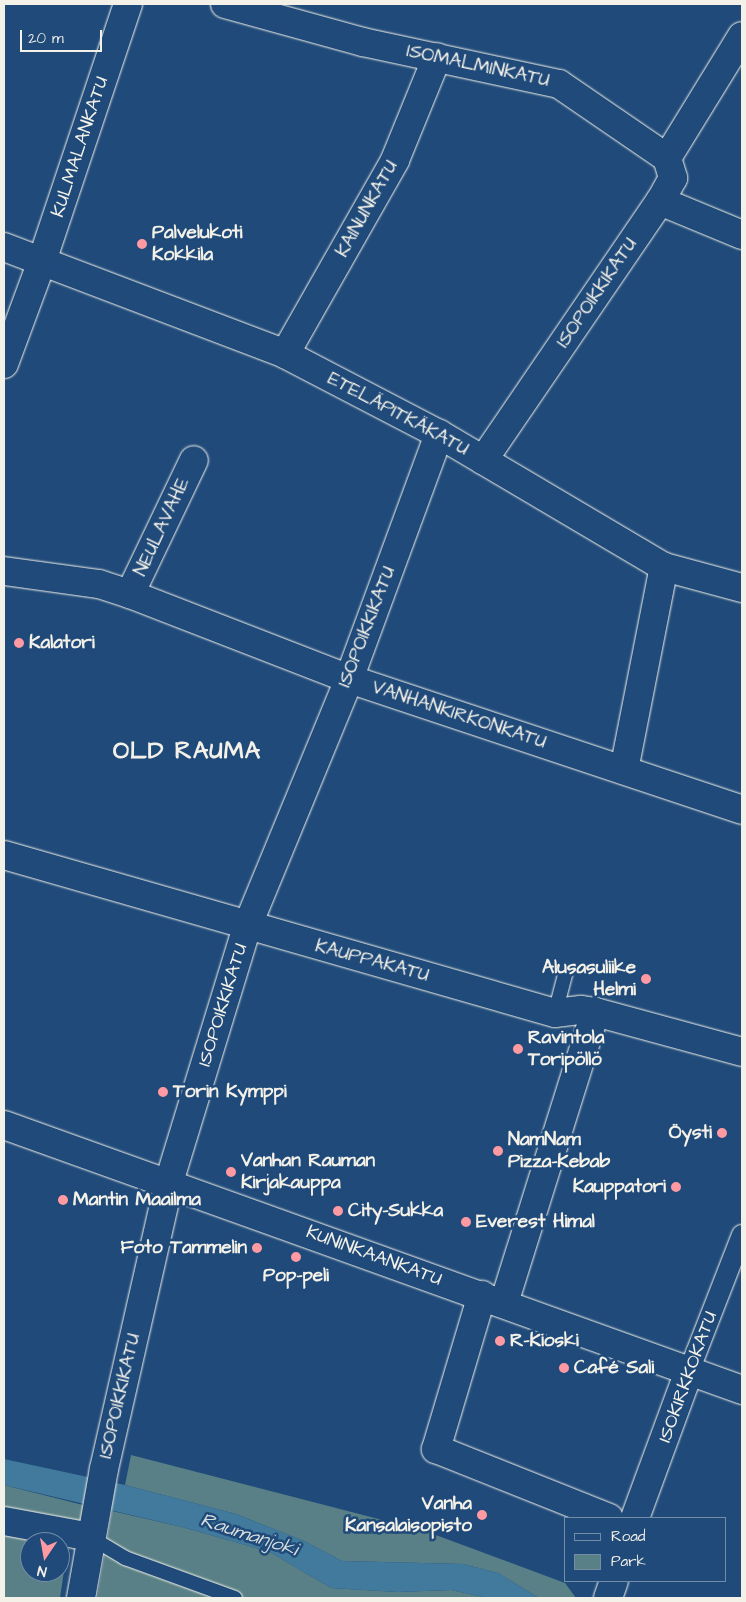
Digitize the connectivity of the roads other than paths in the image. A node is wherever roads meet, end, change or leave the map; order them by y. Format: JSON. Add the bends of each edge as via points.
{"nodes":[{"id":1,"x":128,"y":4,"type":"edge"},
{"id":2,"x":225,"y":4,"type":"edge"},
{"id":3,"x":742,"y":36,"type":"edge"},
{"id":4,"x":437,"y":57,"type":"junction"},
{"id":5,"x":667,"y":158,"type":"junction"},
{"id":6,"x":660,"y":201,"type":"junction"},
{"id":7,"x":742,"y":235,"type":"edge"},
{"id":8,"x":4,"y":247,"type":"edge"},
{"id":9,"x":42,"y":261,"type":"junction"},
{"id":10,"x":285,"y":354,"type":"junction"},
{"id":11,"x":4,"y":364,"type":"edge"},
{"id":12,"x":440,"y":434,"type":"junction"},
{"id":13,"x":194,"y":460,"type":"dead end"},
{"id":14,"x":483,"y":460,"type":"junction"},
{"id":15,"x":664,"y":567,"type":"junction"},
{"id":16,"x":4,"y":571,"type":"edge"},
{"id":17,"x":742,"y":588,"type":"edge"},
{"id":18,"x":130,"y":594,"type":"junction"},
{"id":19,"x":348,"y":678,"type":"junction"},
{"id":20,"x":624,"y":770,"type":"junction"},
{"id":21,"x":742,"y":810,"type":"edge"},
{"id":22,"x":4,"y":855,"type":"edge"},
{"id":23,"x":247,"y":927,"type":"junction"},
{"id":24,"x":566,"y":971,"type":"dead end"},
{"id":25,"x":595,"y":1012,"type":"junction"},
{"id":26,"x":556,"y":1013,"type":"junction"},
{"id":27,"x":742,"y":1052,"type":"edge"},
{"id":28,"x":4,"y":1125,"type":"edge"},
{"id":29,"x":169,"y":1182,"type":"junction"},
{"id":30,"x":742,"y":1235,"type":"edge"},
{"id":31,"x":493,"y":1299,"type":"junction"},
{"id":32,"x":689,"y":1371,"type":"junction"},
{"id":33,"x":742,"y":1390,"type":"edge"},
{"id":34,"x":606,"y":1517,"type":"edge"},
{"id":35,"x":636,"y":1517,"type":"edge"},
{"id":36,"x":4,"y":1521,"type":"edge"},
{"id":37,"x":93,"y":1524,"type":"junction"},
{"id":38,"x":614,"y":1582,"type":"edge"},
{"id":39,"x":81,"y":1598,"type":"edge"},
{"id":40,"x":235,"y":1598,"type":"edge"},
{"id":41,"x":608,"y":1598,"type":"edge"}],
"edges":[{"from":1,"to":9,"type":"street","name":"KULMALANKATU"},
{"from":2,"to":4,"type":"street","name":"ISOMALMINKATU","via":[[363,42]]},
{"from":3,"to":5,"type":"street"},
{"from":4,"to":5,"type":"street","name":"ISOMALMINKATU","via":[[558,84]]},
{"from":4,"to":10,"type":"street","name":"KAINUNKATU","via":[[395,160]]},
{"from":5,"to":6,"type":"street","via":[[673,178]]},
{"from":6,"to":7,"type":"street"},
{"from":6,"to":14,"type":"street","name":"ISOPOIKKIKATU"},
{"from":8,"to":9,"type":"street","name":"ETELÄPITKÄKATU"},
{"from":9,"to":10,"type":"street","name":"ETELÄPITKÄKATU"},
{"from":9,"to":11,"type":"street","name":"KULMALANKATU"},
{"from":10,"to":12,"type":"street","name":"ETELÄPITKÄKATU"},
{"from":12,"to":14,"type":"street","name":"ETELÄPITKÄKATU"},
{"from":12,"to":19,"type":"street","name":"ISOPOIKKIKATU"},
{"from":13,"to":18,"type":"street","name":"NEULAVAHE"},
{"from":14,"to":15,"type":"street","name":"ETELÄPITKÄKATU"},
{"from":15,"to":17,"type":"street","name":"ETELÄPITKÄKATU"},
{"from":15,"to":20,"type":"street"},
{"from":16,"to":18,"type":"street","name":"VANHANKIRKONKATU","via":[[99,584]]},
{"from":18,"to":19,"type":"street","name":"VANHANKIRKONKATU"},
{"from":19,"to":20,"type":"street","name":"VANHANKIRKONKATU"},
{"from":19,"to":23,"type":"street","name":"ISOPOIKKIKATU"},
{"from":20,"to":21,"type":"street","name":"VANHANKIRKONKATU"},
{"from":22,"to":23,"type":"street","name":"KAUPPAKATU"},
{"from":23,"to":26,"type":"street","name":"KAUPPAKATU"},
{"from":23,"to":29,"type":"street","name":"ISOPOIKKIKATU"},
{"from":24,"to":26,"type":"lane"},
{"from":25,"to":26,"type":"street","name":"KAUPPAKATU"},
{"from":25,"to":27,"type":"street","name":"KAUPPAKATU"},
{"from":25,"to":31,"type":"street"},
{"from":28,"to":29,"type":"street","name":"KUNINKAANKATU"},
{"from":29,"to":31,"type":"street","name":"KUNINKAANKATU"},
{"from":29,"to":37,"type":"street","name":"ISOPOIKKIKATU"},
{"from":30,"to":32,"type":"street","name":"ISOKIRKKOKATU"},
{"from":31,"to":32,"type":"street","name":"KUNINKAANKATU"},
{"from":31,"to":34,"type":"street","via":[[436,1449]]},
{"from":32,"to":33,"type":"street","name":"KUNINKAANKATU"},
{"from":32,"to":35,"type":"street","name":"ISOKIRKKOKATU"},
{"from":36,"to":37,"type":"street"},
{"from":37,"to":39,"type":"street","name":"ISOPOIKKIKATU"},
{"from":37,"to":40,"type":"lane","via":[[125,1558]]},
{"from":38,"to":41,"type":"street"}]}
